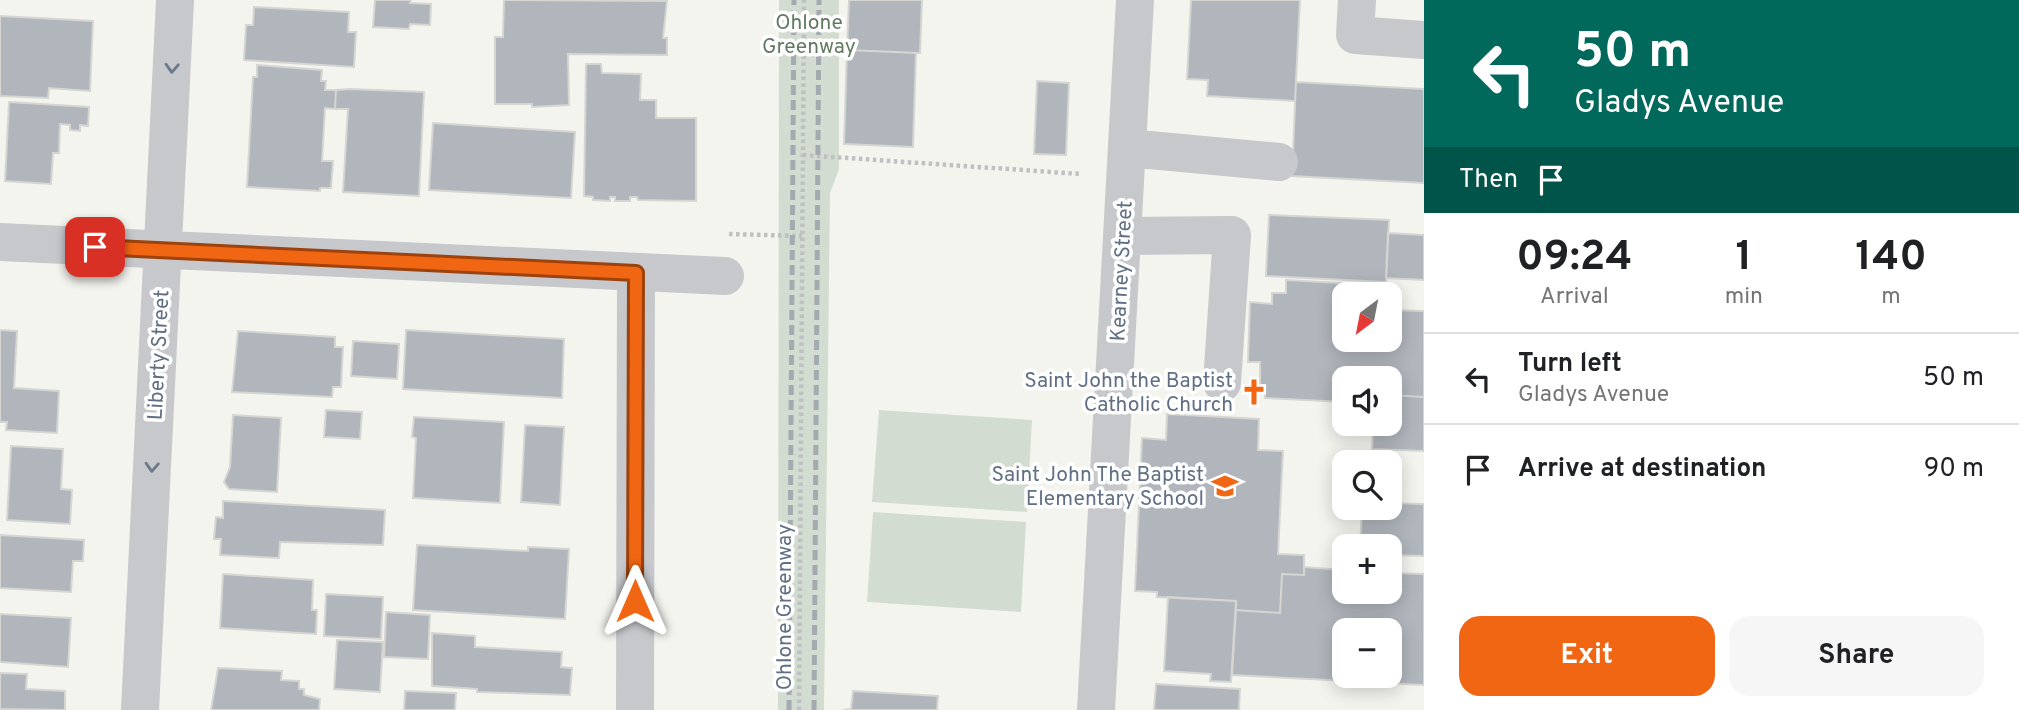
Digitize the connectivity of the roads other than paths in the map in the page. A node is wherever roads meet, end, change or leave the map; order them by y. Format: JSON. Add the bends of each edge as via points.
{"nodes":[{"id":1,"x":175,"y":0,"type":"edge"},
{"id":2,"x":1135,"y":0,"type":"edge"},
{"id":3,"x":1357,"y":0,"type":"edge"},
{"id":4,"x":1424,"y":40,"type":"edge"},
{"id":5,"x":1128,"y":148,"type":"junction"},
{"id":6,"x":1279,"y":162,"type":"dead end"},
{"id":7,"x":1123,"y":236,"type":"junction"},
{"id":8,"x":0,"y":242,"type":"edge"},
{"id":9,"x":163,"y":250,"type":"junction"},
{"id":10,"x":636,"y":273,"type":"junction"},
{"id":11,"x":725,"y":276,"type":"dead end"},
{"id":12,"x":1222,"y":383,"type":"dead end"},
{"id":13,"x":140,"y":710,"type":"edge"},
{"id":14,"x":635,"y":710,"type":"edge"},
{"id":15,"x":1096,"y":710,"type":"edge"}],
"edges":[{"from":1,"to":9,"type":"street","name":"Liberty Street","one_way":true},
{"from":2,"to":5,"type":"street","name":"Kearney Street"},
{"from":3,"to":4,"type":"street","via":[[1355,35]]},
{"from":5,"to":6,"type":"street"},
{"from":5,"to":7,"type":"street","name":"Kearney Street"},
{"from":7,"to":12,"type":"street","via":[[1232,235]]},
{"from":7,"to":15,"type":"street","name":"Kearney Street"},
{"from":8,"to":9,"type":"street"},
{"from":9,"to":10,"type":"street"},
{"from":9,"to":13,"type":"street","name":"Liberty Street","one_way":true},
{"from":10,"to":11,"type":"street"},
{"from":10,"to":14,"type":"street"}]}
